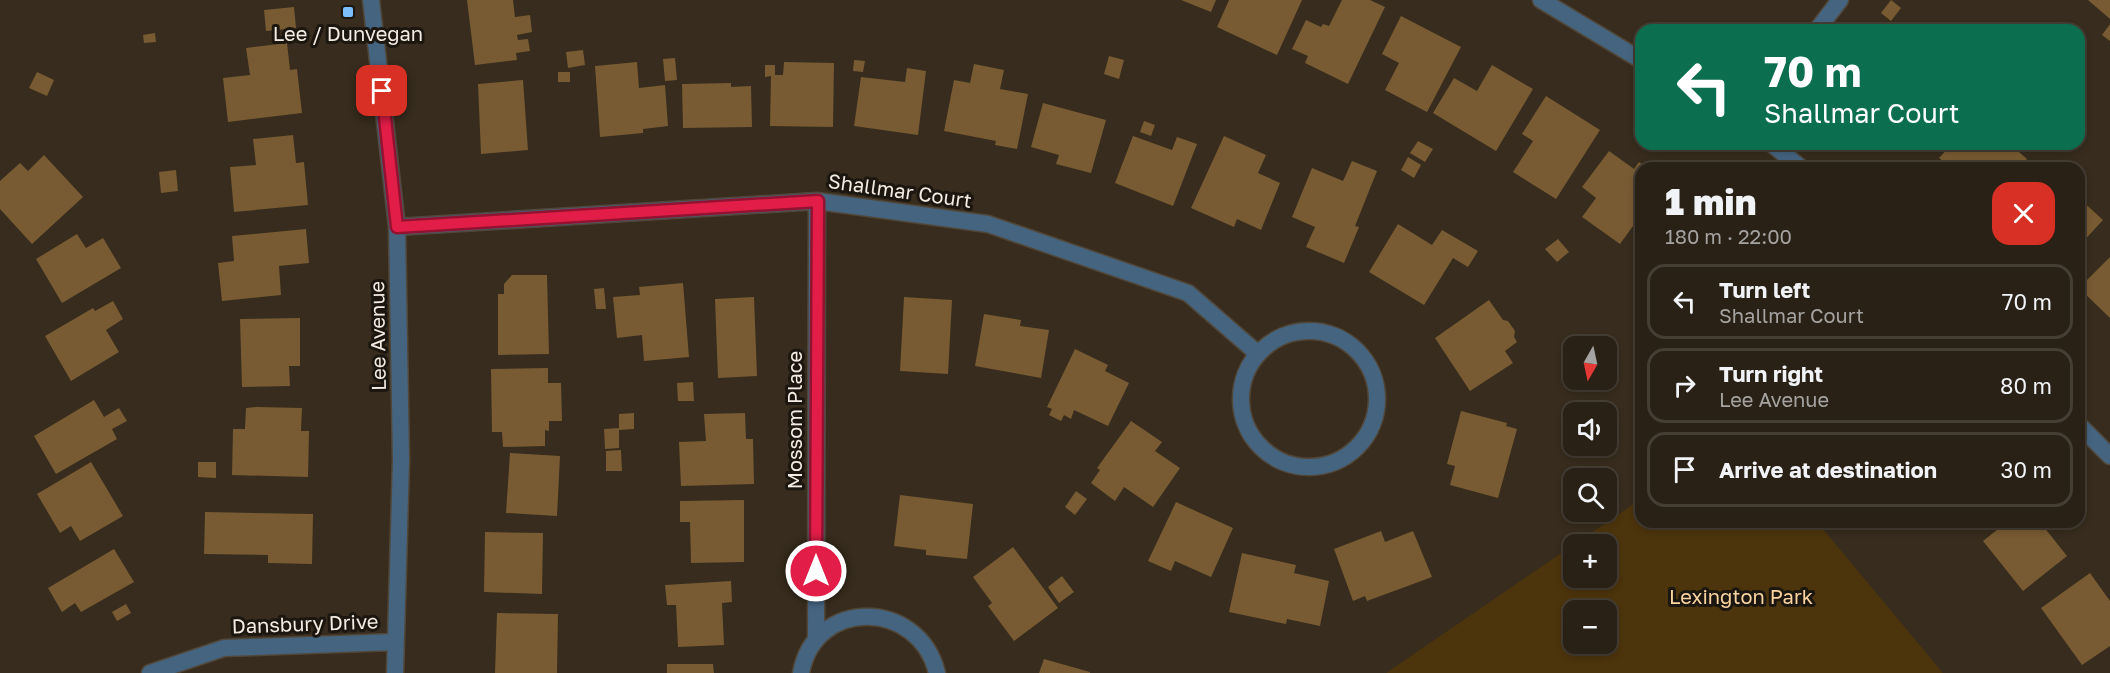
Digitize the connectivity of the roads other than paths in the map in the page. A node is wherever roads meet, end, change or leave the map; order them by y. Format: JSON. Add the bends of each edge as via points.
{"nodes":[{"id":1,"x":371,"y":0,"type":"edge"},
{"id":2,"x":1541,"y":0,"type":"edge"},
{"id":3,"x":1840,"y":0,"type":"edge"},
{"id":4,"x":1822,"y":24,"type":"edge"},
{"id":5,"x":1635,"y":56,"type":"edge"},
{"id":6,"x":1779,"y":150,"type":"edge"},
{"id":7,"x":1794,"y":162,"type":"edge"},
{"id":8,"x":818,"y":201,"type":"junction"},
{"id":9,"x":397,"y":227,"type":"junction"},
{"id":10,"x":1257,"y":354,"type":"junction"},
{"id":11,"x":2085,"y":431,"type":"edge"},
{"id":12,"x":2110,"y":456,"type":"edge"},
{"id":13,"x":816,"y":640,"type":"junction"},
{"id":14,"x":395,"y":642,"type":"junction"},
{"id":15,"x":150,"y":673,"type":"edge"},
{"id":16,"x":394,"y":673,"type":"edge"},
{"id":17,"x":801,"y":673,"type":"edge"},
{"id":18,"x":937,"y":673,"type":"edge"}],
"edges":[{"from":1,"to":9,"type":"street","name":"Lee Avenue"},
{"from":2,"to":5,"type":"street"},
{"from":3,"to":4,"type":"street"},
{"from":6,"to":7,"type":"street"},
{"from":8,"to":9,"type":"street","name":"Shallmar Court"},
{"from":8,"to":10,"type":"street","name":"Shallmar Court","via":[[988,224],[1188,293]]},
{"from":8,"to":13,"type":"street","name":"Mossom Place"},
{"from":9,"to":14,"type":"street","name":"Lee Avenue","via":[[401,460]]},
{"from":10,"to":10,"type":"street","via":[[1283,335],[1306,330],[1346,341],[1363,357],[1373,374],[1378,398],[1374,420],[1357,447],[1323,466],[1300,466],[1277,459],[1258,444],[1245,424],[1240,401],[1241,387]]},
{"from":11,"to":12,"type":"street"},
{"from":13,"to":17,"type":"street","name":"Mossom Place"},
{"from":13,"to":18,"type":"street","name":"Mossom Place","via":[[844,620],[868,615],[892,619],[920,637],[933,657]]},
{"from":14,"to":15,"type":"street","name":"Dansbury Drive","via":[[224,648]]},
{"from":14,"to":16,"type":"street","name":"Lee Avenue"}]}
